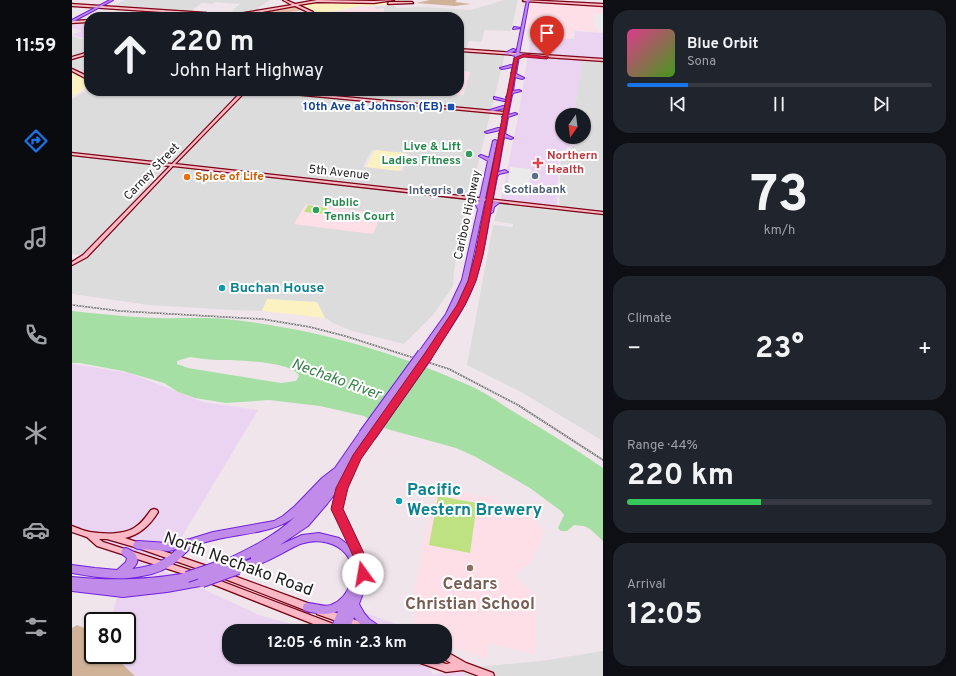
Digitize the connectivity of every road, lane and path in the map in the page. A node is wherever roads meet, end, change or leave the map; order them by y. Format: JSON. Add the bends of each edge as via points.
{"nodes":[{"id":1,"x":112,"y":0,"type":"edge"},
{"id":2,"x":284,"y":0,"type":"edge"},
{"id":3,"x":393,"y":0,"type":"edge"},
{"id":4,"x":397,"y":0,"type":"edge"},
{"id":5,"x":528,"y":0,"type":"edge"},
{"id":6,"x":343,"y":1,"type":"edge"},
{"id":7,"x":371,"y":3,"type":"junction"},
{"id":8,"x":412,"y":3,"type":"dead end"},
{"id":9,"x":560,"y":3,"type":"junction"},
{"id":10,"x":72,"y":5,"type":"edge"},
{"id":11,"x":296,"y":5,"type":"junction"},
{"id":12,"x":603,"y":5,"type":"edge"},
{"id":13,"x":99,"y":7,"type":"junction"},
{"id":14,"x":90,"y":12,"type":"edge"},
{"id":15,"x":176,"y":12,"type":"edge"},
{"id":16,"x":256,"y":12,"type":"edge"},
{"id":17,"x":310,"y":12,"type":"edge"},
{"id":18,"x":84,"y":15,"type":"edge"},
{"id":19,"x":73,"y":21,"type":"edge"},
{"id":20,"x":81,"y":21,"type":"edge"},
{"id":21,"x":84,"y":21,"type":"edge"},
{"id":22,"x":521,"y":28,"type":"junction"},
{"id":23,"x":528,"y":28,"type":"dead end"},
{"id":24,"x":464,"y":50,"type":"edge"},
{"id":25,"x":516,"y":52,"type":"junction"},
{"id":26,"x":506,"y":54,"type":"junction"},
{"id":27,"x":84,"y":55,"type":"edge"},
{"id":28,"x":525,"y":55,"type":"junction"},
{"id":29,"x":72,"y":58,"type":"edge"},
{"id":30,"x":603,"y":60,"type":"edge"},
{"id":31,"x":511,"y":66,"type":"junction"},
{"id":32,"x":502,"y":68,"type":"dead end"},
{"id":33,"x":74,"y":71,"type":"edge"},
{"id":34,"x":513,"y":73,"type":"junction"},
{"id":35,"x":84,"y":76,"type":"edge"},
{"id":36,"x":522,"y":78,"type":"dead end"},
{"id":37,"x":519,"y":91,"type":"dead end"},
{"id":38,"x":239,"y":96,"type":"edge"},
{"id":39,"x":326,"y":96,"type":"edge"},
{"id":40,"x":497,"y":98,"type":"dead end"},
{"id":41,"x":506,"y":98,"type":"junction"},
{"id":42,"x":492,"y":111,"type":"junction"},
{"id":43,"x":503,"y":112,"type":"junction"},
{"id":44,"x":487,"y":132,"type":"dead end"},
{"id":45,"x":500,"y":132,"type":"junction"},
{"id":46,"x":511,"y":138,"type":"dead end"},
{"id":47,"x":72,"y":154,"type":"edge"},
{"id":48,"x":481,"y":156,"type":"dead end"},
{"id":49,"x":491,"y":161,"type":"junction"},
{"id":50,"x":171,"y":166,"type":"junction"},
{"id":51,"x":505,"y":172,"type":"dead end"},
{"id":52,"x":493,"y":177,"type":"junction"},
{"id":53,"x":472,"y":199,"type":"junction"},
{"id":54,"x":486,"y":199,"type":"junction"},
{"id":55,"x":497,"y":202,"type":"junction"},
{"id":56,"x":480,"y":209,"type":"junction"},
{"id":57,"x":603,"y":214,"type":"edge"},
{"id":58,"x":483,"y":231,"type":"junction"},
{"id":59,"x":72,"y":264,"type":"edge"},
{"id":60,"x":425,"y":354,"type":"junction"},
{"id":61,"x":367,"y":436,"type":"junction"},
{"id":62,"x":357,"y":458,"type":"junction"},
{"id":63,"x":337,"y":471,"type":"junction"},
{"id":64,"x":154,"y":512,"type":"dead end"},
{"id":65,"x":72,"y":529,"type":"edge"},
{"id":66,"x":90,"y":535,"type":"junction"},
{"id":67,"x":107,"y":536,"type":"junction"},
{"id":68,"x":190,"y":543,"type":"junction"},
{"id":69,"x":138,"y":545,"type":"junction"},
{"id":70,"x":126,"y":552,"type":"junction"},
{"id":71,"x":174,"y":557,"type":"junction"},
{"id":72,"x":165,"y":565,"type":"junction"},
{"id":73,"x":242,"y":567,"type":"junction"},
{"id":74,"x":72,"y":569,"type":"edge"},
{"id":75,"x":119,"y":574,"type":"junction"},
{"id":76,"x":72,"y":581,"type":"edge"},
{"id":77,"x":72,"y":587,"type":"edge"},
{"id":78,"x":351,"y":601,"type":"junction"},
{"id":79,"x":308,"y":607,"type":"junction"},
{"id":80,"x":336,"y":624,"type":"edge"},
{"id":81,"x":338,"y":624,"type":"edge"},
{"id":82,"x":343,"y":624,"type":"edge"},
{"id":83,"x":367,"y":624,"type":"edge"},
{"id":84,"x":452,"y":660,"type":"edge"},
{"id":85,"x":435,"y":664,"type":"edge"},
{"id":86,"x":462,"y":666,"type":"junction"},
{"id":87,"x":490,"y":676,"type":"edge"}],
"edges":[{"from":1,"to":13,"type":"highway"},
{"from":2,"to":11,"type":"street"},
{"from":3,"to":6,"type":"street"},
{"from":4,"to":7,"type":"street"},
{"from":5,"to":9,"type":"street"},
{"from":5,"to":9,"type":"street"},
{"from":5,"to":22,"type":"highway","name":"Cariboo Highway"},
{"from":6,"to":7,"type":"street"},
{"from":6,"to":11,"type":"street"},
{"from":7,"to":8,"type":"street"},
{"from":9,"to":12,"type":"street"},
{"from":10,"to":13,"type":"street"},
{"from":11,"to":16,"type":"street"},
{"from":11,"to":17,"type":"street"},
{"from":13,"to":14,"type":"highway"},
{"from":13,"to":15,"type":"street"},
{"from":18,"to":19,"type":"highway"},
{"from":19,"to":20,"type":"highway"},
{"from":19,"to":21,"type":"street"},
{"from":22,"to":23,"type":"highway"},
{"from":22,"to":25,"type":"highway","name":"Cariboo Highway"},
{"from":22,"to":25,"type":"highway","name":"Cariboo Highway"},
{"from":24,"to":26,"type":"street"},
{"from":25,"to":26,"type":"highway"},
{"from":25,"to":26,"type":"highway"},
{"from":25,"to":28,"type":"highway"},
{"from":25,"to":28,"type":"highway"},
{"from":25,"to":31,"type":"highway","name":"Cariboo Highway"},
{"from":25,"to":34,"type":"highway","name":"Cariboo Highway"},
{"from":27,"to":29,"type":"street"},
{"from":28,"to":30,"type":"street"},
{"from":28,"to":30,"type":"street"},
{"from":31,"to":32,"type":"highway"},
{"from":31,"to":41,"type":"highway","name":"Cariboo Highway"},
{"from":33,"to":35,"type":"street"},
{"from":34,"to":36,"type":"highway"},
{"from":34,"to":41,"type":"highway","name":"Cariboo Highway"},
{"from":37,"to":41,"type":"highway","via":[[512,92]]},
{"from":38,"to":50,"type":"street","name":"Carney Street"},
{"from":39,"to":42,"type":"street"},
{"from":40,"to":41,"type":"highway"},
{"from":41,"to":43,"type":"highway","name":"Cariboo Highway"},
{"from":42,"to":43,"type":"highway"},
{"from":42,"to":43,"type":"highway"},
{"from":43,"to":43,"type":"highway","via":[[515,113]]},
{"from":43,"to":45,"type":"highway","name":"Cariboo Highway"},
{"from":44,"to":45,"type":"highway"},
{"from":45,"to":46,"type":"highway"},
{"from":45,"to":49,"type":"highway","name":"Cariboo Highway"},
{"from":45,"to":52,"type":"highway","name":"Cariboo Highway"},
{"from":47,"to":50,"type":"street","name":"5th Avenue"},
{"from":48,"to":49,"type":"highway"},
{"from":49,"to":54,"type":"highway","name":"Cariboo Highway","via":[[491,178]]},
{"from":50,"to":53,"type":"street","name":"5th Avenue"},
{"from":50,"to":59,"type":"street","name":"Carney Street","via":[[85,256]]},
{"from":51,"to":52,"type":"highway","via":[[499,172]]},
{"from":52,"to":54,"type":"highway","name":"Cariboo Highway"},
{"from":53,"to":54,"type":"highway"},
{"from":53,"to":56,"type":"highway"},
{"from":54,"to":55,"type":"highway"},
{"from":54,"to":56,"type":"highway","name":"Cariboo Highway"},
{"from":54,"to":58,"type":"highway","name":"Cariboo Highway"},
{"from":55,"to":57,"type":"street"},
{"from":55,"to":58,"type":"highway","via":[[491,206]]},
{"from":56,"to":60,"type":"highway","name":"Cariboo Highway","via":[[461,290]]},
{"from":58,"to":60,"type":"highway","name":"Cariboo Highway","via":[[468,291],[450,324]]},
{"from":60,"to":61,"type":"highway","bridge":true},
{"from":61,"to":62,"type":"highway"},
{"from":61,"to":63,"type":"highway"},
{"from":62,"to":73,"type":"highway","via":[[305,523]]},
{"from":62,"to":78,"type":"highway","via":[[342,488],[337,509],[363,564],[362,583]]},
{"from":63,"to":68,"type":"highway","via":[[286,520]]},
{"from":63,"to":76,"type":"highway","bridge":true,"via":[[298,520],[258,549],[226,564],[187,577],[147,584],[98,585]]},
{"from":64,"to":67,"type":"street","via":[[136,531],[125,536]]},
{"from":65,"to":66,"type":"street","name":"North Nechako Road"},
{"from":66,"to":67,"type":"street","name":"North Nechako Road"},
{"from":66,"to":70,"type":"street","name":"North Nechako Road","via":[[100,544]]},
{"from":67,"to":69,"type":"street","name":"North Nechako Road"},
{"from":68,"to":69,"type":"highway","via":[[169,547]]},
{"from":68,"to":71,"type":"highway"},
{"from":69,"to":71,"type":"street","name":"North Nechako Road"},
{"from":70,"to":72,"type":"street","name":"North Nechako Road"},
{"from":70,"to":75,"type":"highway","via":[[132,556],[131,564]]},
{"from":71,"to":72,"type":"highway"},
{"from":71,"to":79,"type":"street","name":"North Nechako Road"},
{"from":72,"to":75,"type":"highway","via":[[144,572]]},
{"from":72,"to":80,"type":"street","name":"North Nechako Road"},
{"from":73,"to":77,"type":"highway","bridge":true,"via":[[202,582],[167,588],[123,593]]},
{"from":73,"to":78,"type":"highway","via":[[302,539],[319,537],[336,541],[349,551],[357,565]]},
{"from":74,"to":75,"type":"highway"},
{"from":78,"to":79,"type":"highway","via":[[338,608],[324,611]]},
{"from":78,"to":82,"type":"highway"},
{"from":78,"to":83,"type":"highway","via":[[357,614]]},
{"from":79,"to":81,"type":"street","name":"North Nechako Road"},
{"from":84,"to":86,"type":"street"},
{"from":85,"to":86,"type":"street","via":[[446,668]]},
{"from":86,"to":87,"type":"street"}]}
